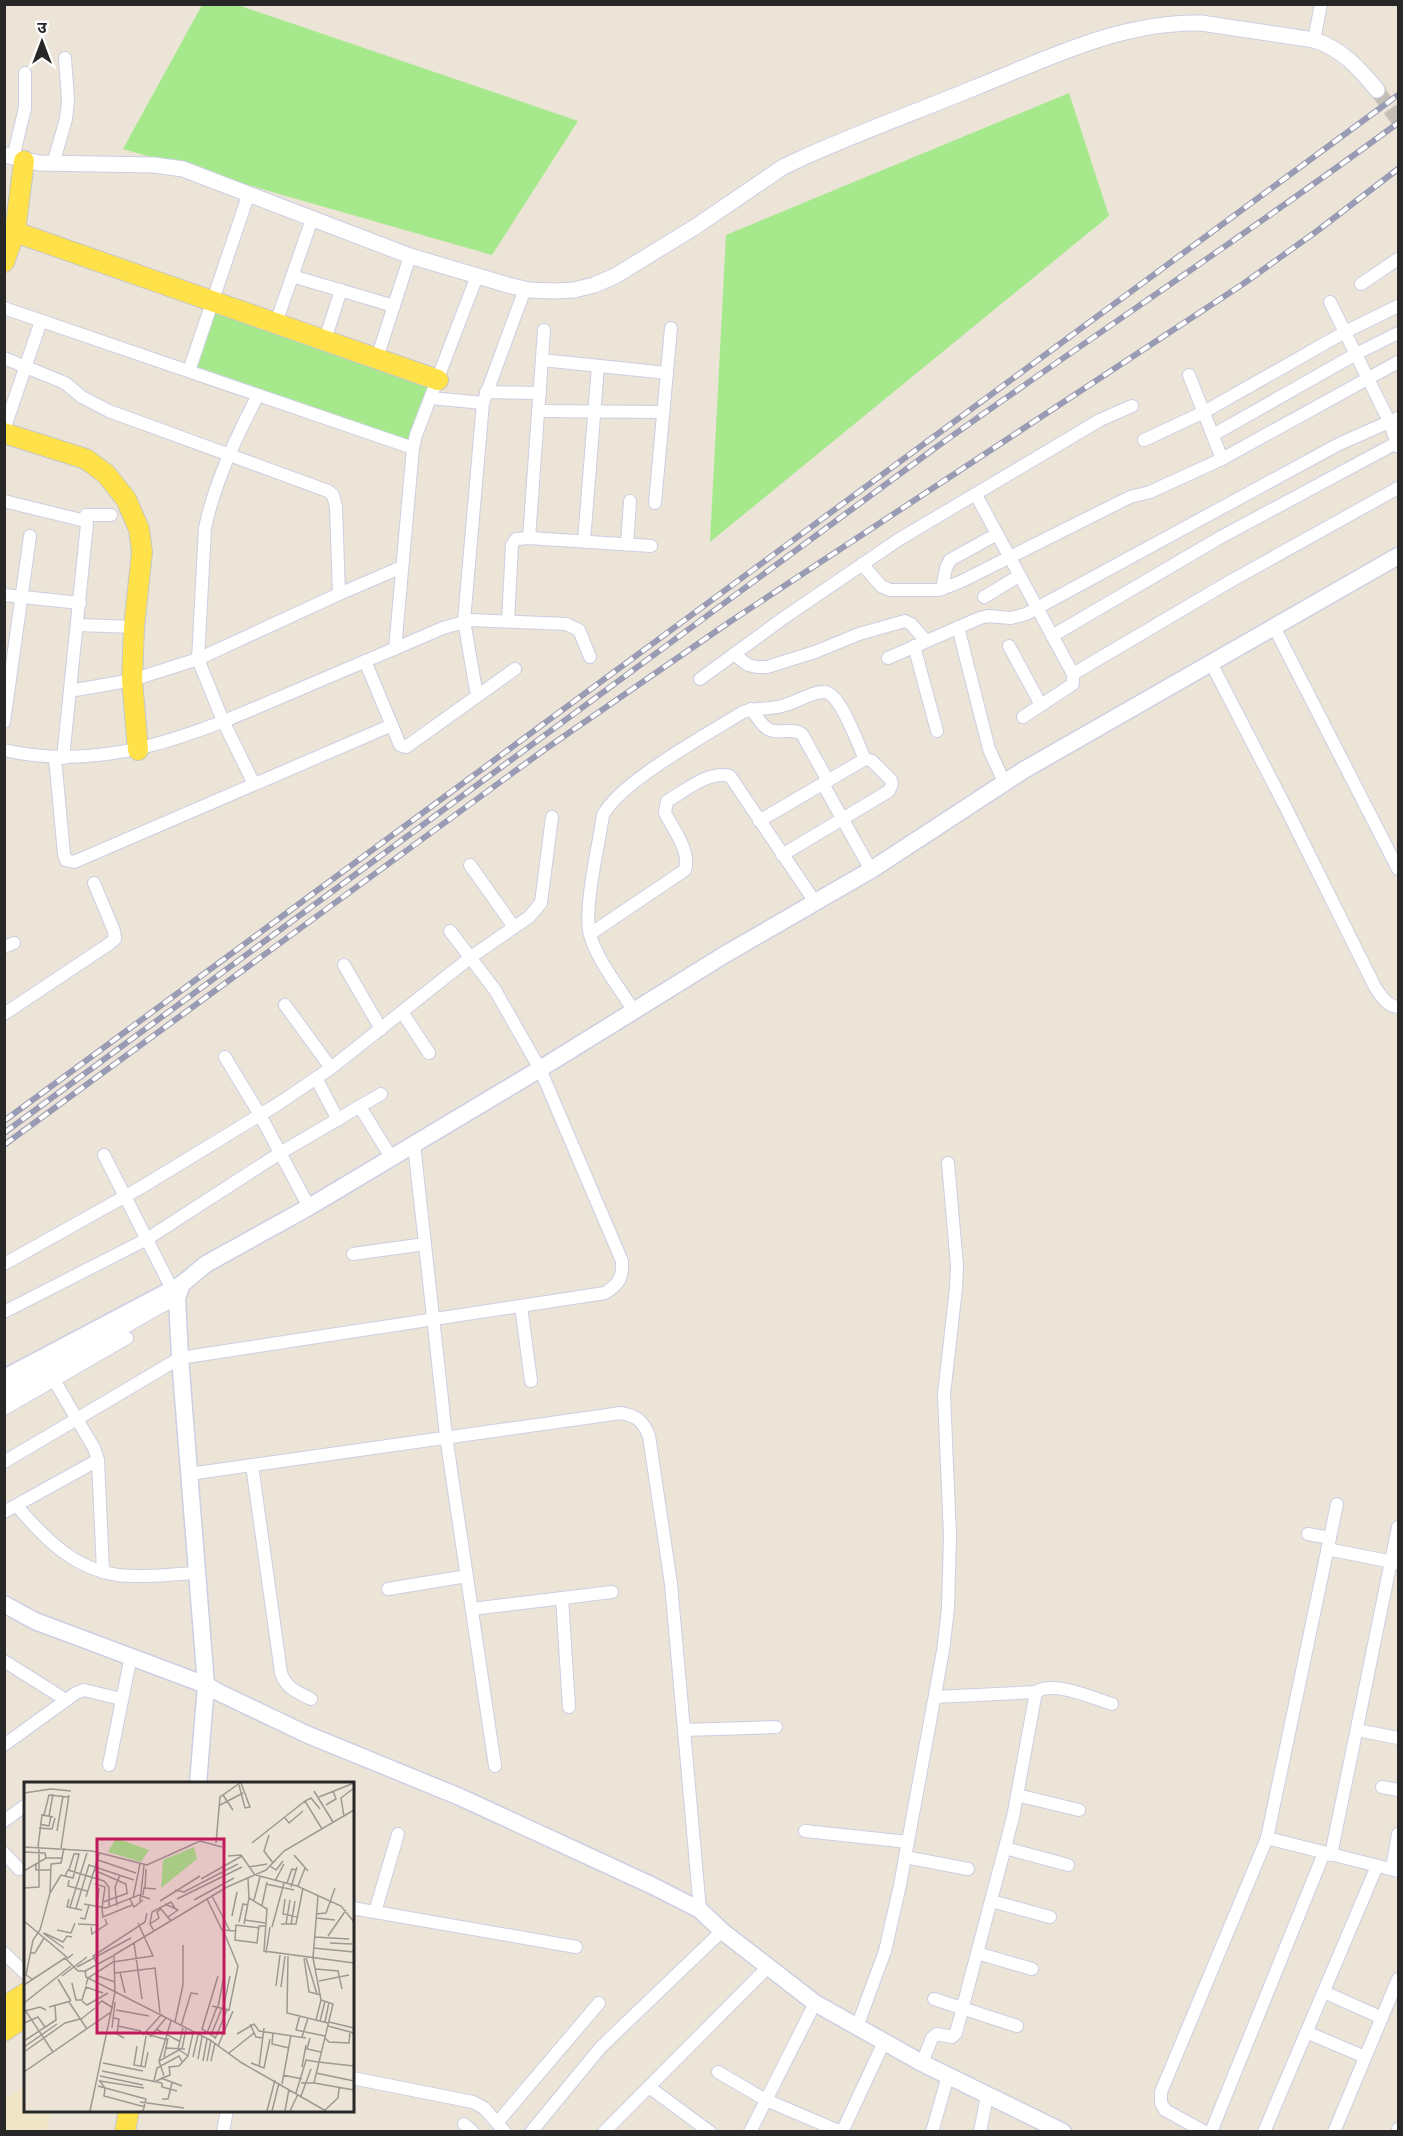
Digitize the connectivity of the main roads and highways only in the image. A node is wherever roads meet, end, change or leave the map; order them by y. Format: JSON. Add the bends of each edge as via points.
{"nodes":[{"id":1,"x":14,"y":158,"type":"edge"},
{"id":2,"x":15,"y":232,"type":"junction"},
{"id":3,"x":4,"y":262,"type":"edge"},
{"id":4,"x":434,"y":389,"type":"road end"},
{"id":5,"x":4,"y":431,"type":"edge"},
{"id":6,"x":1398,"y":556,"type":"edge"},
{"id":7,"x":138,"y":750,"type":"road end"},
{"id":8,"x":177,"y":1290,"type":"junction"},
{"id":9,"x":4,"y":1378,"type":"edge"},
{"id":10,"x":4,"y":1604,"type":"edge"},
{"id":11,"x":206,"y":1684,"type":"junction"},
{"id":12,"x":198,"y":1782,"type":"edge"},
{"id":13,"x":24,"y":1994,"type":"edge"},
{"id":14,"x":4,"y":2007,"type":"edge"},
{"id":15,"x":24,"y":2017,"type":"edge"},
{"id":16,"x":4,"y":2031,"type":"edge"},
{"id":17,"x":129,"y":2112,"type":"edge"},
{"id":18,"x":1062,"y":2131,"type":"edge"},
{"id":19,"x":125,"y":2132,"type":"edge"}],
"edges":[{"from":1,"to":2,"type":"main road"},
{"from":2,"to":3,"type":"main road"},
{"from":2,"to":4,"type":"main road","via":[[377,358]]},
{"from":5,"to":7,"type":"main road","via":[[86,459],[126,499],[140,529],[142,552],[132,680]]},
{"from":6,"to":8,"type":"main road","via":[[1004,782],[871,870],[309,1207],[206,1264]]},
{"from":8,"to":9,"type":"main road"},
{"from":8,"to":11,"type":"main road"},
{"from":10,"to":11,"type":"main road","via":[[35,1621]]},
{"from":11,"to":12,"type":"main road"},
{"from":11,"to":18,"type":"main road","via":[[306,1734],[460,1797],[700,1911],[815,2003],[922,2063]]},
{"from":13,"to":14,"type":"main road"},
{"from":15,"to":16,"type":"main road"},
{"from":17,"to":19,"type":"main road"}]}
